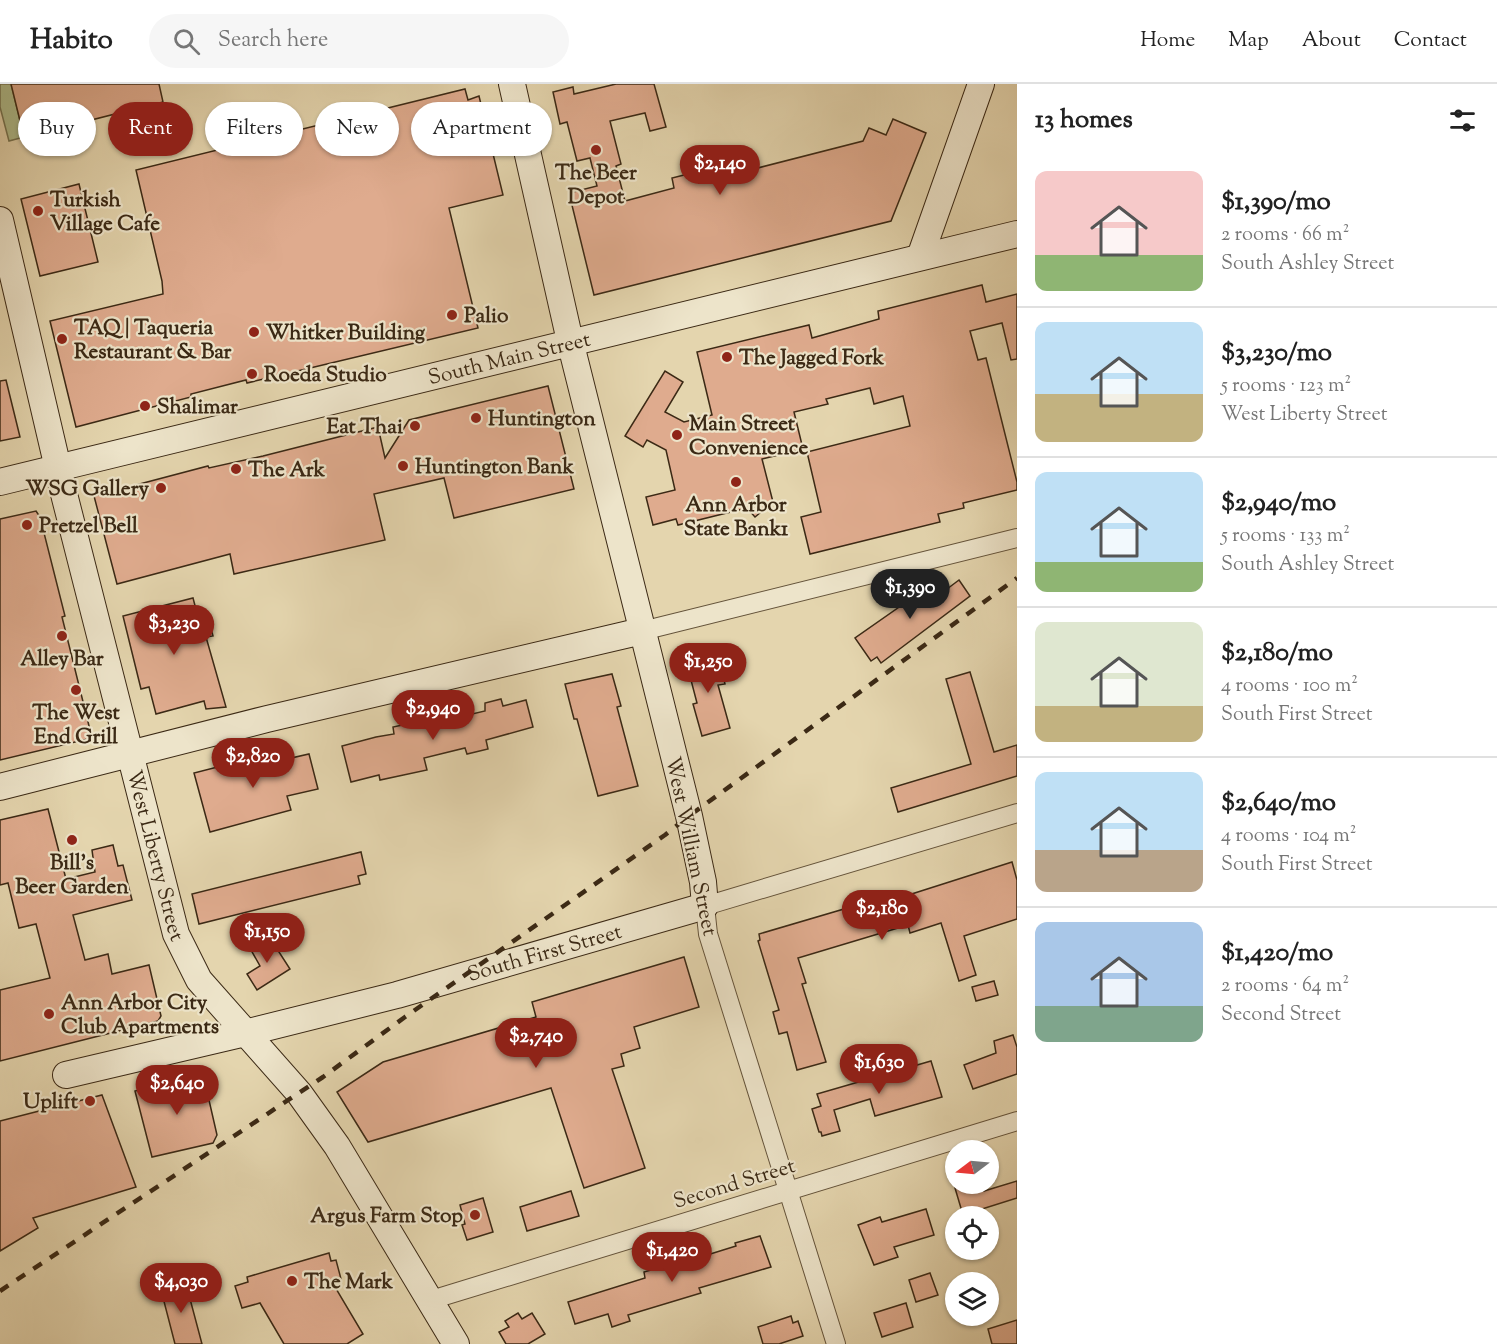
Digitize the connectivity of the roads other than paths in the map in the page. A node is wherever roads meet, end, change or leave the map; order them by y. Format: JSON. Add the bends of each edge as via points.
{"nodes":[{"id":1,"x":512,"y":84,"type":"edge"},
{"id":2,"x":981,"y":84,"type":"edge"},
{"id":3,"x":0,"y":220,"type":"edge"},
{"id":4,"x":1017,"y":234,"type":"edge"},
{"id":5,"x":920,"y":257,"type":"junction"},
{"id":6,"x":570,"y":341,"type":"junction"},
{"id":7,"x":58,"y":468,"type":"junction"},
{"id":8,"x":0,"y":482,"type":"edge"},
{"id":9,"x":1017,"y":538,"type":"edge"},
{"id":10,"x":642,"y":631,"type":"junction"},
{"id":11,"x":129,"y":753,"type":"junction"},
{"id":12,"x":0,"y":787,"type":"edge"},
{"id":13,"x":1017,"y":813,"type":"edge"},
{"id":14,"x":705,"y":906,"type":"junction"},
{"id":15,"x":245,"y":1034,"type":"junction"},
{"id":16,"x":66,"y":1075,"type":"dead end"},
{"id":17,"x":1017,"y":1121,"type":"edge"},
{"id":18,"x":788,"y":1190,"type":"junction"},
{"id":19,"x":431,"y":1300,"type":"junction"},
{"id":20,"x":456,"y":1344,"type":"edge"},
{"id":21,"x":836,"y":1344,"type":"edge"}],
"edges":[{"from":1,"to":6,"type":"street","name":"West William Street"},
{"from":2,"to":5,"type":"street"},
{"from":3,"to":7,"type":"street","name":"West Liberty Street"},
{"from":4,"to":5,"type":"street","name":"South Main Street"},
{"from":5,"to":6,"type":"street","name":"South Main Street"},
{"from":6,"to":7,"type":"street","name":"South Main Street"},
{"from":6,"to":10,"type":"street","name":"West William Street"},
{"from":7,"to":8,"type":"street","name":"South Main Street"},
{"from":7,"to":11,"type":"street","name":"West Liberty Street"},
{"from":9,"to":10,"type":"street"},
{"from":10,"to":11,"type":"street"},
{"from":10,"to":14,"type":"street","name":"West William Street","via":[[688,816]]},
{"from":11,"to":12,"type":"street"},
{"from":11,"to":15,"type":"street","name":"West Liberty Street","via":[[176,934],[199,980]]},
{"from":13,"to":14,"type":"street","name":"South First Street"},
{"from":14,"to":15,"type":"street","name":"South First Street","via":[[397,995]]},
{"from":14,"to":18,"type":"street","name":"West William Street","via":[[708,934]]},
{"from":15,"to":16,"type":"street","name":"South First Street"},
{"from":15,"to":19,"type":"street","name":"West Liberty Street","via":[[299,1093],[338,1146]]},
{"from":17,"to":18,"type":"street","name":"Second Street"},
{"from":18,"to":19,"type":"street","name":"Second Street"},
{"from":18,"to":21,"type":"street","name":"West William Street"},
{"from":19,"to":20,"type":"street","name":"West Liberty Street"}]}
